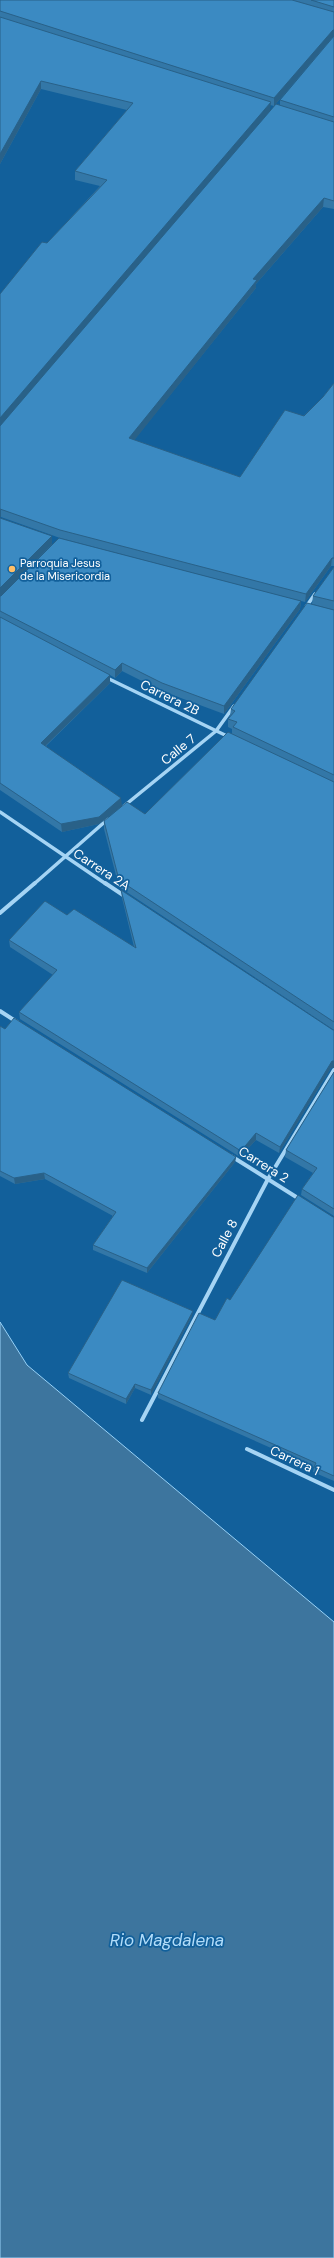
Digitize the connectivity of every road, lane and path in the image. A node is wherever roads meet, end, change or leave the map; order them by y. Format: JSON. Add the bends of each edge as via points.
{"nodes":[{"id":1,"x":318,"y":590,"type":"edge"},
{"id":2,"x":301,"y":613,"type":"edge"},
{"id":3,"x":97,"y":673,"type":"edge"},
{"id":4,"x":238,"y":700,"type":"edge"},
{"id":5,"x":216,"y":731,"type":"junction"},
{"id":6,"x":236,"y":740,"type":"edge"},
{"id":7,"x":118,"y":811,"type":"edge"},
{"id":8,"x":0,"y":812,"type":"edge"},
{"id":9,"x":112,"y":816,"type":"edge"},
{"id":10,"x":64,"y":856,"type":"junction"},
{"id":11,"x":130,"y":899,"type":"edge"},
{"id":12,"x":0,"y":913,"type":"edge"},
{"id":13,"x":0,"y":1011,"type":"edge"},
{"id":14,"x":20,"y":1024,"type":"edge"},
{"id":15,"x":334,"y":1070,"type":"edge"},
{"id":16,"x":228,"y":1154,"type":"edge"},
{"id":17,"x":268,"y":1179,"type":"junction"},
{"id":18,"x":308,"y":1204,"type":"edge"},
{"id":19,"x":142,"y":1420,"type":"dead end"},
{"id":20,"x":248,"y":1449,"type":"dead end"},
{"id":21,"x":334,"y":1490,"type":"edge"}],
"edges":[{"from":1,"to":2,"type":"street"},
{"from":3,"to":5,"type":"street","name":"Carrera 2B"},
{"from":4,"to":5,"type":"street","name":"Calle 7"},
{"from":5,"to":6,"type":"street","name":"Carrera 2B"},
{"from":5,"to":7,"type":"street","name":"Calle 7"},
{"from":8,"to":10,"type":"street","name":"Carrera 2A"},
{"from":9,"to":10,"type":"street"},
{"from":10,"to":11,"type":"street","name":"Carrera 2A"},
{"from":10,"to":12,"type":"street"},
{"from":13,"to":14,"type":"street"},
{"from":15,"to":17,"type":"street","name":"Calle 8"},
{"from":16,"to":17,"type":"street","name":"Carrera 2"},
{"from":17,"to":18,"type":"street","name":"Carrera 2"},
{"from":17,"to":19,"type":"street","name":"Calle 8"},
{"from":20,"to":21,"type":"street","name":"Carrera 1"}]}
